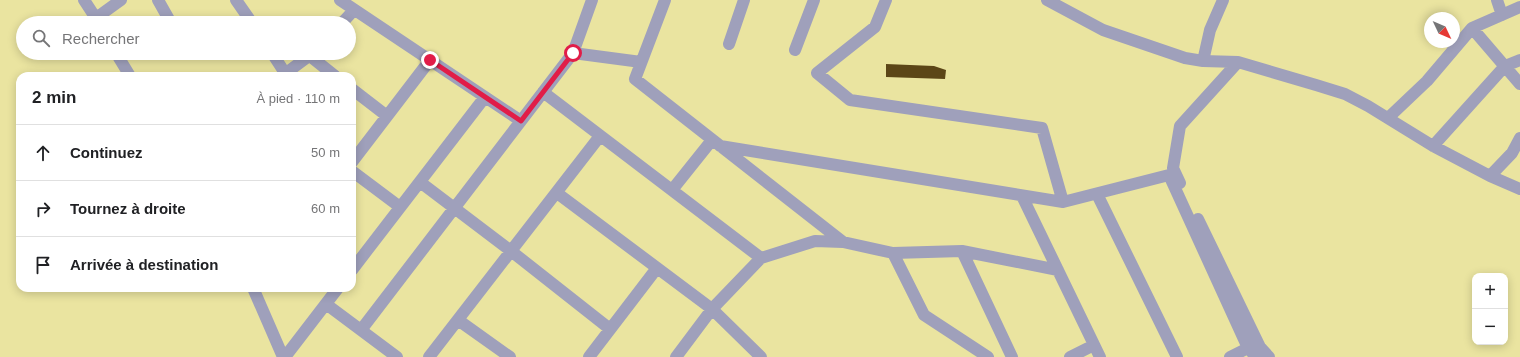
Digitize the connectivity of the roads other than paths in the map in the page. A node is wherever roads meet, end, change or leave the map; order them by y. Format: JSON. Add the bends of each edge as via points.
{"nodes":[{"id":1,"x":84,"y":0,"type":"edge"},
{"id":2,"x":121,"y":0,"type":"edge"},
{"id":3,"x":158,"y":0,"type":"edge"},
{"id":4,"x":236,"y":0,"type":"edge"},
{"id":5,"x":340,"y":0,"type":"edge"},
{"id":6,"x":592,"y":0,"type":"edge"},
{"id":7,"x":665,"y":0,"type":"edge"},
{"id":8,"x":744,"y":0,"type":"edge"},
{"id":9,"x":814,"y":0,"type":"edge"},
{"id":10,"x":886,"y":0,"type":"edge"},
{"id":11,"x":1046,"y":0,"type":"edge"},
{"id":12,"x":1223,"y":0,"type":"edge"},
{"id":13,"x":1497,"y":0,"type":"edge"},
{"id":14,"x":1520,"y":7,"type":"edge"},
{"id":15,"x":354,"y":10,"type":"junction"},
{"id":16,"x":1502,"y":15,"type":"junction"},
{"id":17,"x":94,"y":16,"type":"edge"},
{"id":18,"x":103,"y":16,"type":"edge"},
{"id":19,"x":167,"y":16,"type":"edge"},
{"id":20,"x":247,"y":16,"type":"edge"},
{"id":21,"x":348,"y":16,"type":"edge"},
{"id":22,"x":1472,"y":28,"type":"junction"},
{"id":23,"x":729,"y":44,"type":"dead end"},
{"id":24,"x":795,"y":50,"type":"dead end"},
{"id":25,"x":573,"y":53,"type":"junction"},
{"id":26,"x":120,"y":60,"type":"edge"},
{"id":27,"x":276,"y":60,"type":"edge"},
{"id":28,"x":304,"y":60,"type":"edge"},
{"id":29,"x":317,"y":60,"type":"edge"},
{"id":30,"x":430,"y":60,"type":"junction"},
{"id":31,"x":1520,"y":60,"type":"edge"},
{"id":32,"x":1203,"y":61,"type":"junction"},
{"id":33,"x":641,"y":62,"type":"junction"},
{"id":34,"x":1238,"y":62,"type":"junction"},
{"id":35,"x":1505,"y":66,"type":"junction"},
{"id":36,"x":128,"y":72,"type":"edge"},
{"id":37,"x":282,"y":72,"type":"edge"},
{"id":38,"x":288,"y":72,"type":"edge"},
{"id":39,"x":330,"y":72,"type":"edge"},
{"id":40,"x":1520,"y":84,"type":"edge"},
{"id":41,"x":356,"y":92,"type":"edge"},
{"id":42,"x":543,"y":92,"type":"junction"},
{"id":43,"x":485,"y":97,"type":"junction"},
{"id":44,"x":387,"y":116,"type":"junction"},
{"id":45,"x":1388,"y":118,"type":"junction"},
{"id":46,"x":521,"y":121,"type":"junction"},
{"id":47,"x":600,"y":136,"type":"junction"},
{"id":48,"x":1520,"y":138,"type":"edge"},
{"id":49,"x":716,"y":143,"type":"junction"},
{"id":50,"x":1433,"y":146,"type":"junction"},
{"id":51,"x":1516,"y":154,"type":"edge"},
{"id":52,"x":356,"y":157,"type":"edge"},
{"id":53,"x":356,"y":175,"type":"edge"},
{"id":54,"x":1490,"y":176,"type":"junction"},
{"id":55,"x":420,"y":182,"type":"junction"},
{"id":56,"x":1520,"y":189,"type":"edge"},
{"id":57,"x":672,"y":190,"type":"junction"},
{"id":58,"x":557,"y":193,"type":"junction"},
{"id":59,"x":1096,"y":194,"type":"junction"},
{"id":60,"x":1022,"y":196,"type":"junction"},
{"id":61,"x":1063,"y":202,"type":"junction"},
{"id":62,"x":400,"y":207,"type":"junction"},
{"id":63,"x":454,"y":208,"type":"junction"},
{"id":64,"x":843,"y":242,"type":"junction"},
{"id":65,"x":511,"y":251,"type":"junction"},
{"id":66,"x":962,"y":251,"type":"junction"},
{"id":67,"x":894,"y":253,"type":"junction"},
{"id":68,"x":761,"y":258,"type":"junction"},
{"id":69,"x":356,"y":265,"type":"edge"},
{"id":70,"x":657,"y":268,"type":"junction"},
{"id":71,"x":1058,"y":270,"type":"junction"},
{"id":72,"x":256,"y":292,"type":"edge"},
{"id":73,"x":335,"y":292,"type":"edge"},
{"id":74,"x":326,"y":304,"type":"junction"},
{"id":75,"x":712,"y":309,"type":"junction"},
{"id":76,"x":458,"y":320,"type":"junction"},
{"id":77,"x":610,"y":329,"type":"junction"},
{"id":78,"x":361,"y":330,"type":"junction"},
{"id":79,"x":1094,"y":345,"type":"junction"},
{"id":80,"x":1252,"y":353,"type":"edge"},
{"id":81,"x":986,"y":356,"type":"edge"},
{"id":82,"x":284,"y":357,"type":"edge"},
{"id":83,"x":397,"y":357,"type":"edge"},
{"id":84,"x":402,"y":357,"type":"edge"},
{"id":85,"x":407,"y":357,"type":"edge"},
{"id":86,"x":429,"y":357,"type":"edge"},
{"id":87,"x":510,"y":357,"type":"edge"},
{"id":88,"x":589,"y":357,"type":"edge"},
{"id":89,"x":676,"y":357,"type":"edge"},
{"id":90,"x":761,"y":357,"type":"edge"},
{"id":91,"x":1012,"y":357,"type":"edge"},
{"id":92,"x":1070,"y":357,"type":"edge"},
{"id":93,"x":1100,"y":357,"type":"edge"},
{"id":94,"x":1177,"y":357,"type":"edge"},
{"id":95,"x":1230,"y":357,"type":"edge"},
{"id":96,"x":1269,"y":357,"type":"edge"}],
"edges":[{"from":1,"to":17,"type":"street"},
{"from":2,"to":18,"type":"street"},
{"from":3,"to":19,"type":"street"},
{"from":4,"to":20,"type":"street"},
{"from":5,"to":15,"type":"street"},
{"from":6,"to":25,"type":"street"},
{"from":7,"to":33,"type":"street"},
{"from":8,"to":23,"type":"street"},
{"from":9,"to":24,"type":"street"},
{"from":10,"to":61,"type":"street","via":[[875,27],[817,73],[850,100],[1042,128]]},
{"from":11,"to":32,"type":"street","via":[[1103,30],[1185,58]]},
{"from":12,"to":32,"type":"street","via":[[1210,30]]},
{"from":13,"to":16,"type":"street"},
{"from":14,"to":16,"type":"street"},
{"from":15,"to":21,"type":"street"},
{"from":15,"to":30,"type":"street"},
{"from":16,"to":22,"type":"street"},
{"from":22,"to":35,"type":"street"},
{"from":22,"to":45,"type":"street","via":[[1427,81]]},
{"from":25,"to":33,"type":"street"},
{"from":25,"to":42,"type":"street"},
{"from":26,"to":36,"type":"street"},
{"from":27,"to":37,"type":"street"},
{"from":28,"to":38,"type":"street"},
{"from":29,"to":39,"type":"street"},
{"from":30,"to":43,"type":"street"},
{"from":30,"to":44,"type":"street"},
{"from":31,"to":35,"type":"street"},
{"from":32,"to":34,"type":"street"},
{"from":33,"to":49,"type":"street","via":[[634,79]]},
{"from":34,"to":45,"type":"street","via":[[1345,94]]},
{"from":34,"to":96,"type":"street","via":[[1180,126],[1173,168],[1260,347]]},
{"from":35,"to":40,"type":"street"},
{"from":35,"to":50,"type":"street"},
{"from":41,"to":44,"type":"street"},
{"from":42,"to":46,"type":"street"},
{"from":42,"to":47,"type":"street"},
{"from":43,"to":46,"type":"street"},
{"from":43,"to":55,"type":"street"},
{"from":44,"to":52,"type":"street"},
{"from":45,"to":50,"type":"street"},
{"from":46,"to":63,"type":"street"},
{"from":47,"to":57,"type":"street"},
{"from":47,"to":58,"type":"street"},
{"from":48,"to":51,"type":"street"},
{"from":49,"to":57,"type":"street"},
{"from":49,"to":60,"type":"street"},
{"from":49,"to":64,"type":"street"},
{"from":50,"to":54,"type":"street"},
{"from":51,"to":54,"type":"street"},
{"from":53,"to":62,"type":"street"},
{"from":54,"to":56,"type":"street"},
{"from":55,"to":62,"type":"street"},
{"from":55,"to":63,"type":"street"},
{"from":57,"to":68,"type":"street"},
{"from":58,"to":65,"type":"street"},
{"from":58,"to":70,"type":"street"},
{"from":59,"to":61,"type":"street"},
{"from":59,"to":80,"type":"street","via":[[1169,175]]},
{"from":59,"to":94,"type":"street"},
{"from":60,"to":61,"type":"street"},
{"from":60,"to":71,"type":"street"},
{"from":62,"to":69,"type":"street"},
{"from":63,"to":65,"type":"street"},
{"from":63,"to":78,"type":"street"},
{"from":64,"to":67,"type":"street"},
{"from":64,"to":68,"type":"street","via":[[815,241]]},
{"from":65,"to":76,"type":"street"},
{"from":65,"to":77,"type":"street"},
{"from":66,"to":67,"type":"street"},
{"from":66,"to":71,"type":"street"},
{"from":66,"to":91,"type":"street"},
{"from":67,"to":81,"type":"street","via":[[924,315]]},
{"from":68,"to":75,"type":"street"},
{"from":70,"to":75,"type":"street"},
{"from":70,"to":77,"type":"street"},
{"from":71,"to":79,"type":"street"},
{"from":72,"to":82,"type":"street"},
{"from":73,"to":74,"type":"street"},
{"from":74,"to":78,"type":"street"},
{"from":74,"to":82,"type":"street"},
{"from":75,"to":89,"type":"street"},
{"from":75,"to":90,"type":"street"},
{"from":76,"to":86,"type":"street"},
{"from":76,"to":87,"type":"street"},
{"from":77,"to":88,"type":"street"},
{"from":78,"to":83,"type":"street"},
{"from":79,"to":92,"type":"street"},
{"from":79,"to":93,"type":"street"},
{"from":80,"to":95,"type":"street"},
{"from":84,"to":85,"type":"street"}]}
